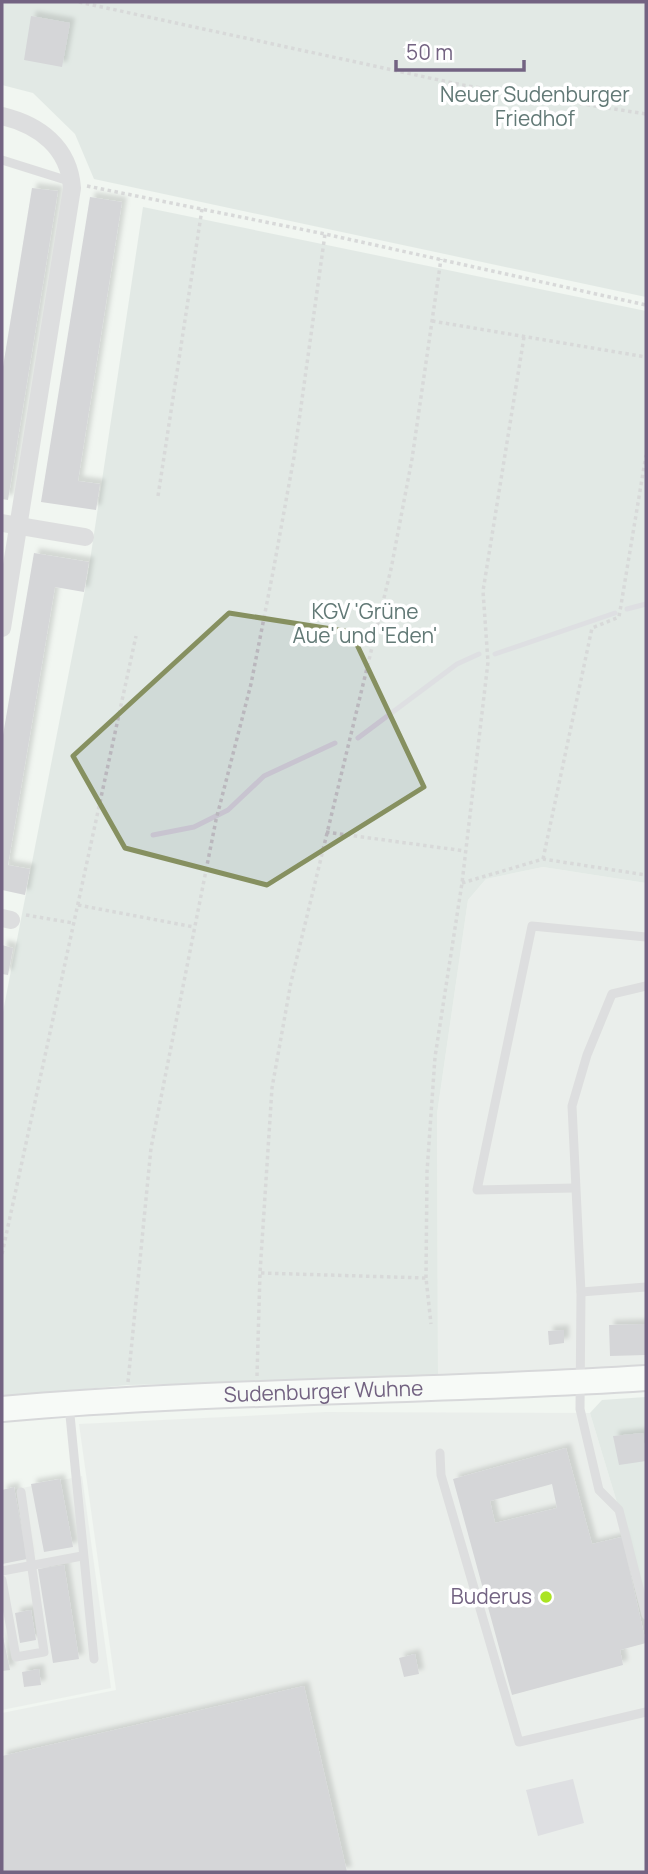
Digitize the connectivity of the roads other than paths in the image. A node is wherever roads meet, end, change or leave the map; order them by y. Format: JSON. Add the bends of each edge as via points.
{"nodes":[{"id":1,"x":2,"y":116,"type":"edge"},
{"id":2,"x":2,"y":160,"type":"edge"},
{"id":3,"x":72,"y":182,"type":"junction"},
{"id":4,"x":2,"y":523,"type":"edge"},
{"id":5,"x":20,"y":526,"type":"junction"},
{"id":6,"x":85,"y":537,"type":"dead end"},
{"id":7,"x":2,"y":628,"type":"edge"},
{"id":8,"x":646,"y":937,"type":"edge"},
{"id":9,"x":646,"y":986,"type":"edge"},
{"id":10,"x":575,"y":1188,"type":"junction"},
{"id":11,"x":646,"y":1287,"type":"edge"},
{"id":12,"x":581,"y":1292,"type":"junction"},
{"id":13,"x":646,"y":1378,"type":"edge"},
{"id":14,"x":581,"y":1382,"type":"junction"},
{"id":15,"x":69,"y":1403,"type":"junction"},
{"id":16,"x":2,"y":1409,"type":"edge"},
{"id":17,"x":440,"y":1453,"type":"dead end"},
{"id":18,"x":21,"y":1492,"type":"dead end"},
{"id":19,"x":82,"y":1556,"type":"junction"},
{"id":20,"x":33,"y":1564,"type":"junction"},
{"id":21,"x":2,"y":1571,"type":"edge"},
{"id":22,"x":2,"y":1580,"type":"edge"},
{"id":23,"x":646,"y":1615,"type":"edge"},
{"id":24,"x":94,"y":1659,"type":"dead end"},
{"id":25,"x":646,"y":1712,"type":"edge"}],
"edges":[{"from":1,"to":3,"type":"street","via":[[28,124],[48,137],[64,157]]},
{"from":2,"to":3,"type":"lane"},
{"from":3,"to":5,"type":"street"},
{"from":4,"to":5,"type":"street"},
{"from":5,"to":6,"type":"street"},
{"from":5,"to":7,"type":"street"},
{"from":8,"to":10,"type":"lane","via":[[532,926],[477,1190]]},
{"from":9,"to":10,"type":"lane","via":[[612,994],[587,1055],[572,1106]]},
{"from":10,"to":12,"type":"lane"},
{"from":11,"to":12,"type":"lane"},
{"from":12,"to":14,"type":"lane"},
{"from":13,"to":14,"type":"main road","name":"Sudenburger Wuhne"},
{"from":14,"to":15,"type":"main road","name":"Sudenburger Wuhne"},
{"from":14,"to":23,"type":"lane","via":[[580,1409],[598,1490],[618,1510]]},
{"from":15,"to":16,"type":"main road","name":"Sudenburger Wuhne"},
{"from":15,"to":19,"type":"lane"},
{"from":17,"to":25,"type":"lane","via":[[441,1475],[519,1742]]},
{"from":18,"to":20,"type":"lane"},
{"from":19,"to":20,"type":"lane"},
{"from":19,"to":24,"type":"lane"},
{"from":20,"to":21,"type":"lane"},
{"from":20,"to":22,"type":"lane","via":[[44,1652],[16,1657]]}]}
